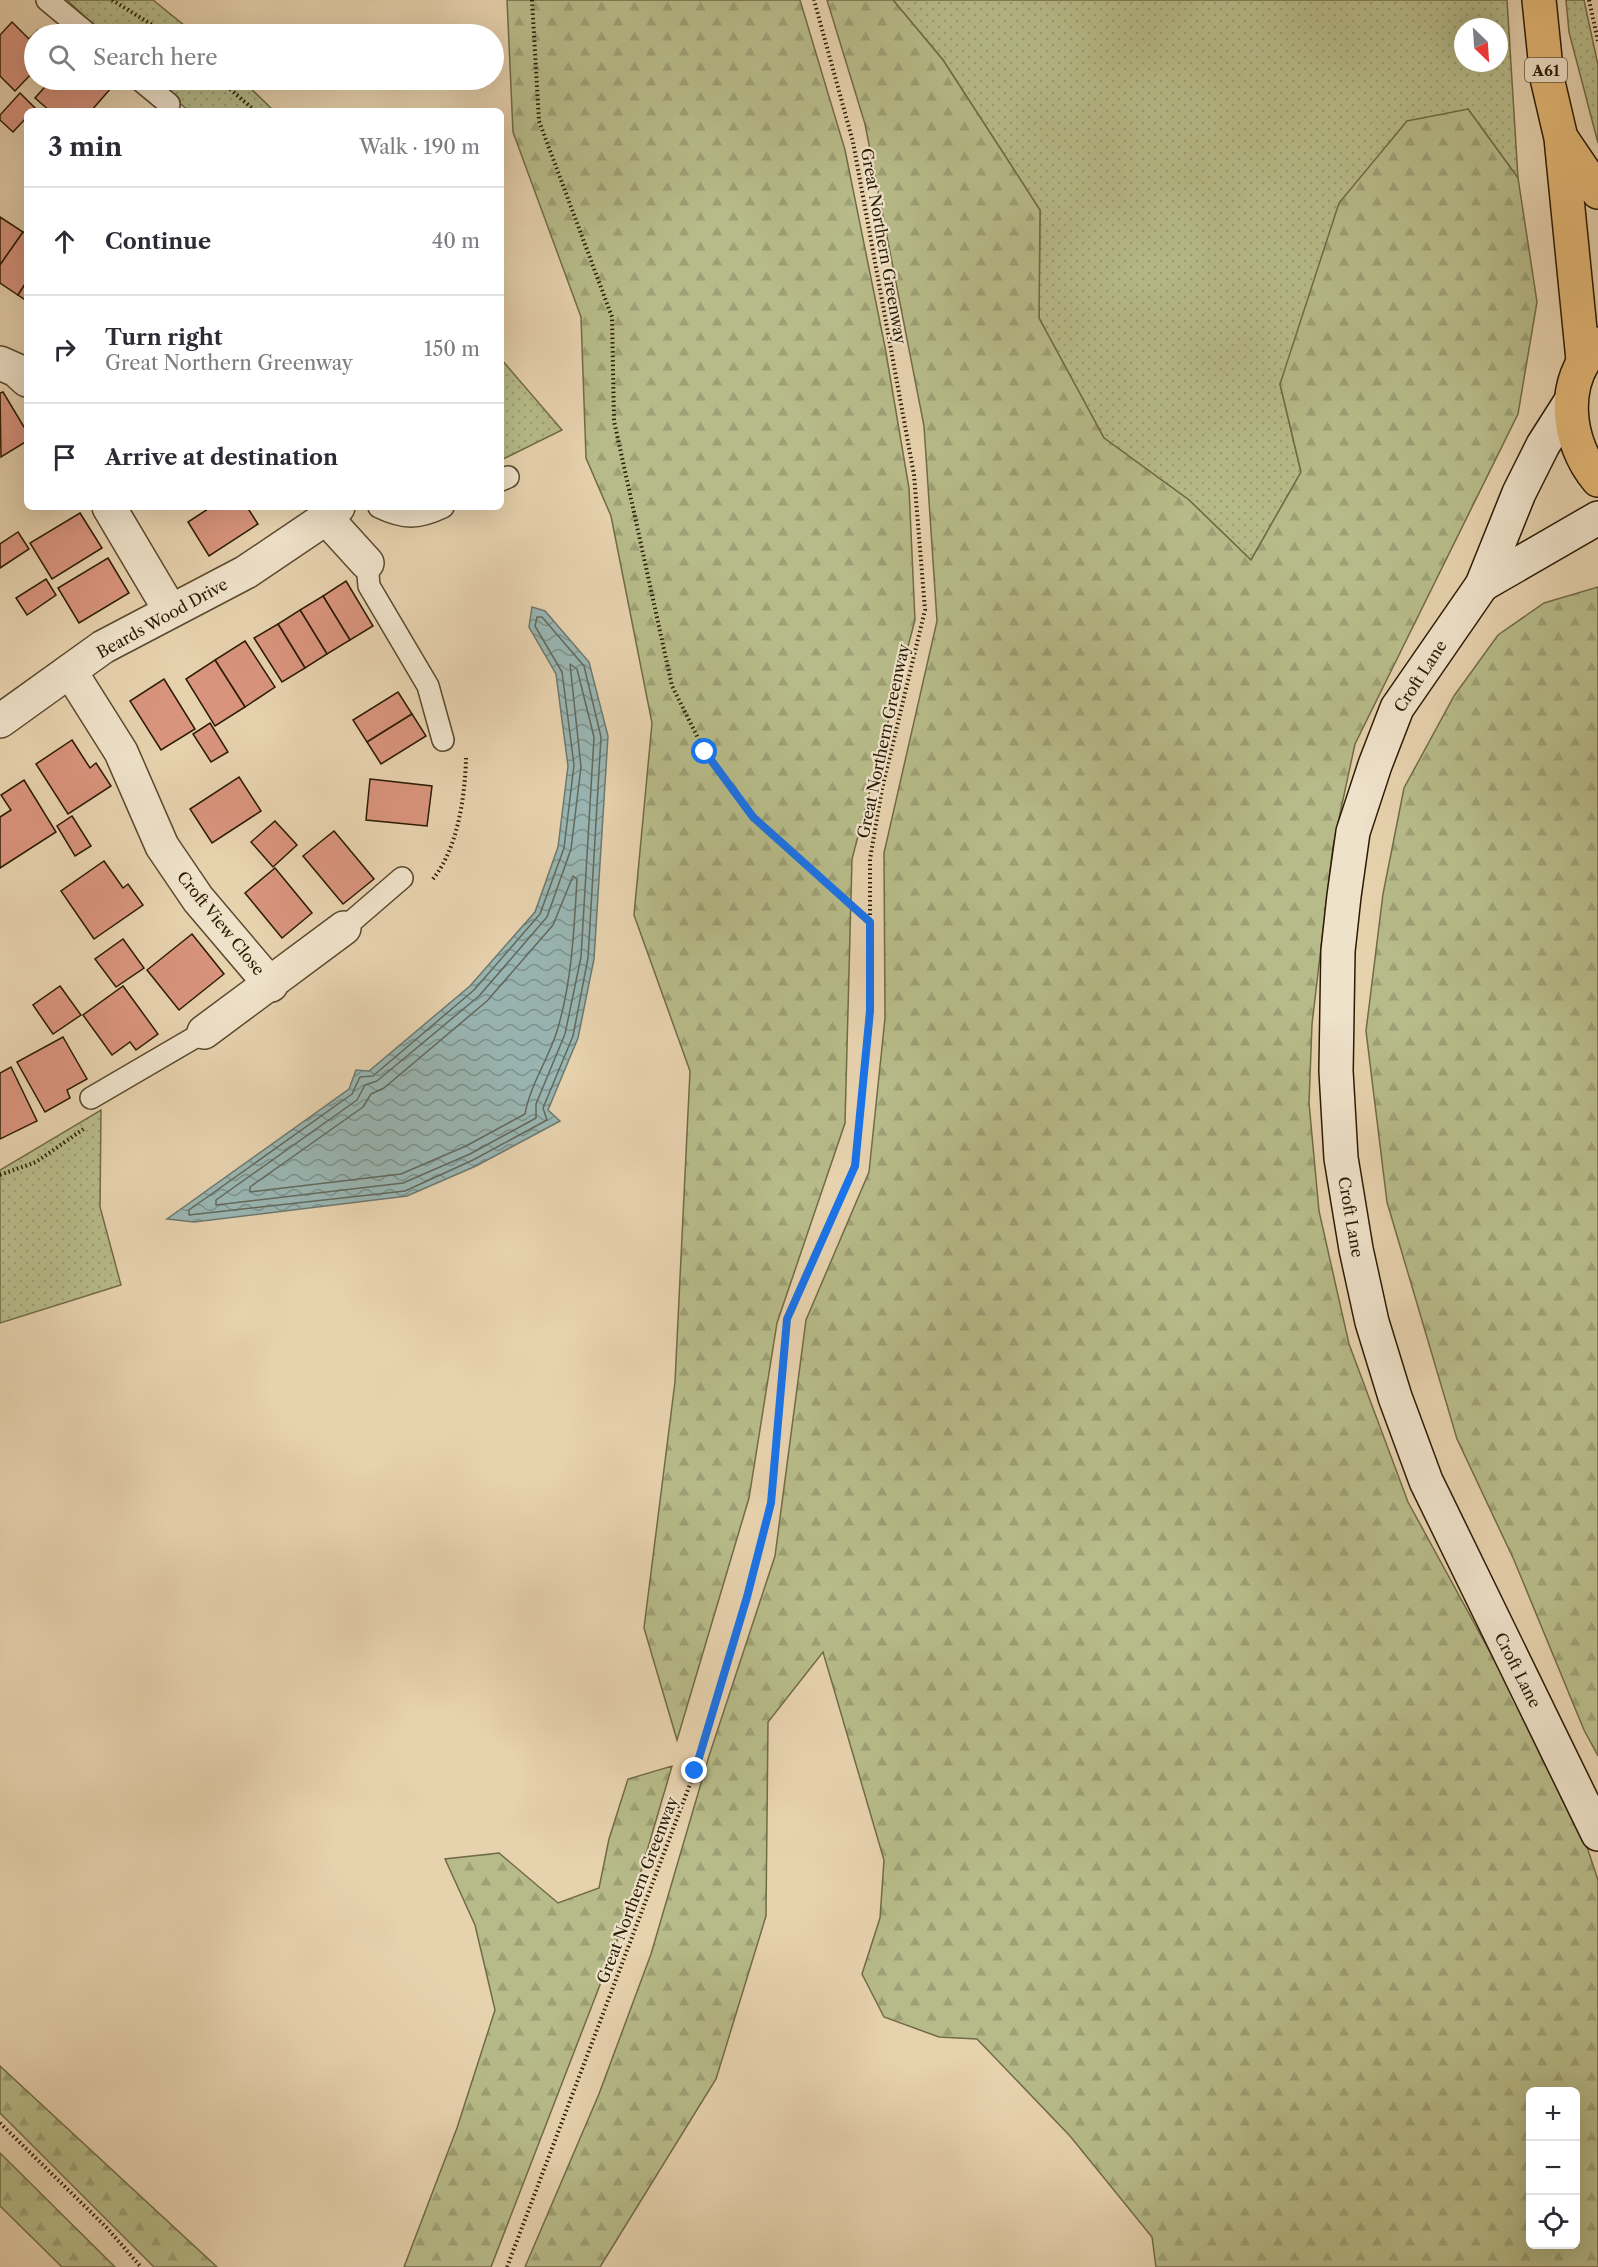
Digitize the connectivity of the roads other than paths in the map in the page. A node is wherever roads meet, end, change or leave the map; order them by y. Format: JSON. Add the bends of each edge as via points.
{"nodes":[{"id":1,"x":47,"y":0,"type":"edge"},
{"id":2,"x":1539,"y":0,"type":"edge"},
{"id":3,"x":76,"y":24,"type":"edge"},
{"id":4,"x":152,"y":90,"type":"edge"},
{"id":5,"x":169,"y":104,"type":"dead end"},
{"id":6,"x":1561,"y":138,"type":"junction"},
{"id":7,"x":1598,"y":192,"type":"edge"},
{"id":8,"x":1591,"y":352,"type":"edge"},
{"id":9,"x":0,"y":363,"type":"edge"},
{"id":10,"x":24,"y":377,"type":"edge"},
{"id":11,"x":1571,"y":401,"type":"junction"},
{"id":12,"x":1598,"y":480,"type":"edge"},
{"id":13,"x":112,"y":510,"type":"edge"},
{"id":14,"x":385,"y":510,"type":"edge"},
{"id":15,"x":436,"y":510,"type":"edge"},
{"id":16,"x":332,"y":513,"type":"edge"},
{"id":17,"x":1598,"y":518,"type":"edge"},
{"id":18,"x":367,"y":563,"type":"joint"},
{"id":19,"x":1482,"y":585,"type":"junction"},
{"id":20,"x":170,"y":610,"type":"junction"},
{"id":21,"x":70,"y":671,"type":"junction"},
{"id":22,"x":0,"y":721,"type":"edge"},
{"id":23,"x":443,"y":740,"type":"dead end"},
{"id":24,"x":402,"y":878,"type":"dead end"},
{"id":25,"x":344,"y":928,"type":"joint"},
{"id":26,"x":271,"y":985,"type":"junction"},
{"id":27,"x":204,"y":1032,"type":"joint"},
{"id":28,"x":91,"y":1098,"type":"dead end"},
{"id":29,"x":1598,"y":1834,"type":"edge"}],
"edges":[{"from":1,"to":3,"type":"lane"},
{"from":2,"to":6,"type":"highway","number":"A61","via":[[1547,78]]},
{"from":4,"to":5,"type":"lane"},
{"from":6,"to":7,"type":"highway","number":"A61"},
{"from":6,"to":8,"type":"highway","number":"A61"},
{"from":8,"to":11,"type":"highway"},
{"from":9,"to":10,"type":"street"},
{"from":11,"to":12,"type":"highway","via":[[1578,447]]},
{"from":11,"to":19,"type":"street","name":"Croft Lane","via":[[1519,493]]},
{"from":13,"to":20,"type":"street"},
{"from":14,"to":15,"type":"lane","via":[[398,516],[425,515]]},
{"from":16,"to":18,"type":"street","name":"Beards Wood Drive"},
{"from":16,"to":20,"type":"street","name":"Beards Wood Drive","via":[[246,572]]},
{"from":17,"to":19,"type":"street","name":"Croft Lane"},
{"from":18,"to":23,"type":"lane","via":[[369,586],[429,686]]},
{"from":19,"to":29,"type":"street","name":"Croft Lane","via":[[1397,708],[1353,832],[1338,951],[1336,1071],[1341,1158],[1372,1322],[1426,1481]]},
{"from":20,"to":21,"type":"street","name":"Beards Wood Drive"},
{"from":21,"to":22,"type":"street","name":"Beards Wood Drive"},
{"from":21,"to":26,"type":"street","name":"Croft View Close","via":[[121,752],[162,846],[198,899]]},
{"from":24,"to":25,"type":"lane"},
{"from":25,"to":26,"type":"street","name":"Croft View Close"},
{"from":26,"to":27,"type":"street","name":"Croft View Close"},
{"from":27,"to":28,"type":"lane"}]}
